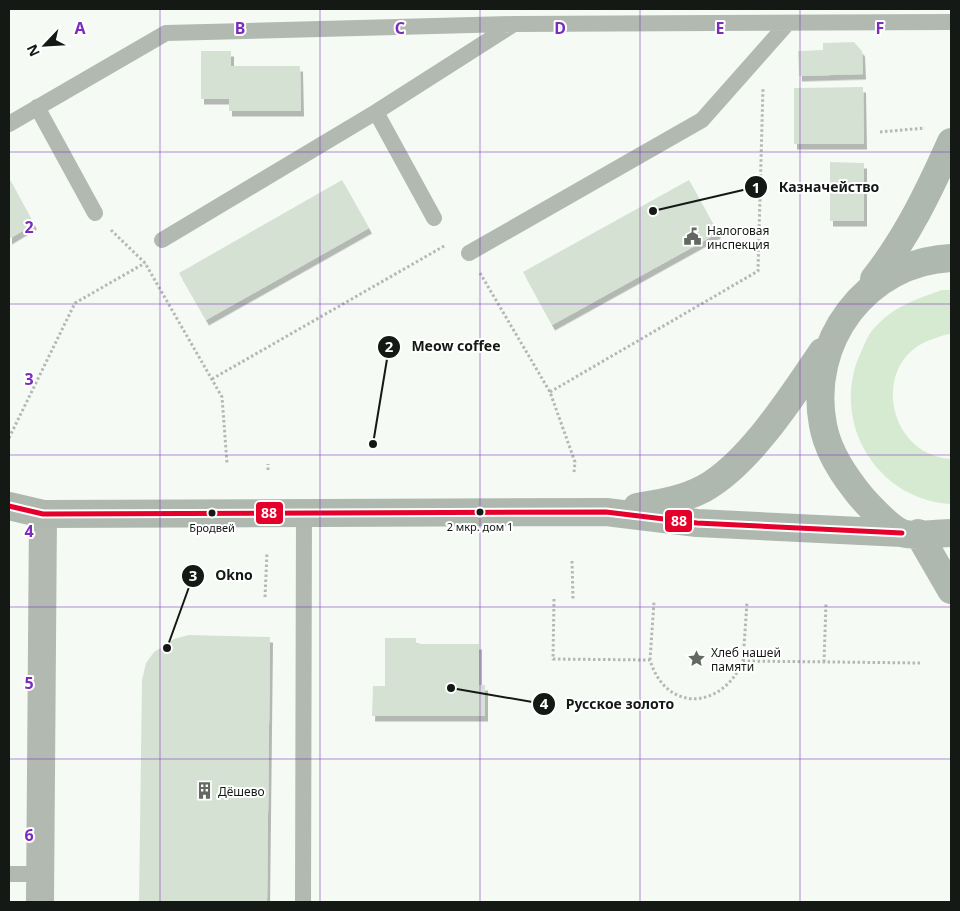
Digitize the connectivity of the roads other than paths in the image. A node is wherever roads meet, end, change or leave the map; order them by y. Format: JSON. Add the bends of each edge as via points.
{"nodes":[{"id":1,"x":951,"y":22,"type":"edge"},
{"id":2,"x":514,"y":24,"type":"junction"},
{"id":3,"x":787,"y":24,"type":"junction"},
{"id":4,"x":37,"y":107,"type":"junction"},
{"id":5,"x":376,"y":112,"type":"junction"},
{"id":6,"x":9,"y":124,"type":"edge"},
{"id":7,"x":942,"y":135,"type":"edge"},
{"id":8,"x":95,"y":213,"type":"road end"},
{"id":9,"x":434,"y":218,"type":"dead end"},
{"id":10,"x":162,"y":240,"type":"road end"},
{"id":11,"x":469,"y":253,"type":"road end"},
{"id":12,"x":951,"y":258,"type":"edge"},
{"id":13,"x":862,"y":296,"type":"junction"},
{"id":14,"x":833,"y":335,"type":"junction"},
{"id":15,"x":9,"y":506,"type":"edge"},
{"id":16,"x":606,"y":512,"type":"junction"},
{"id":17,"x":304,"y":513,"type":"junction"},
{"id":18,"x":43,"y":514,"type":"junction"},
{"id":19,"x":910,"y":533,"type":"junction"},
{"id":20,"x":951,"y":533,"type":"edge"},
{"id":21,"x":951,"y":590,"type":"edge"},
{"id":22,"x":9,"y":874,"type":"edge"},
{"id":23,"x":40,"y":874,"type":"junction"},
{"id":24,"x":40,"y":902,"type":"edge"},
{"id":25,"x":302,"y":902,"type":"edge"}],
"edges":[{"from":1,"to":3,"type":"lane"},
{"from":2,"to":3,"type":"lane"},
{"from":2,"to":4,"type":"lane","via":[[166,33]]},
{"from":2,"to":5,"type":"lane"},
{"from":3,"to":11,"type":"lane","via":[[702,120]]},
{"from":4,"to":6,"type":"lane"},
{"from":4,"to":8,"type":"lane"},
{"from":5,"to":9,"type":"lane"},
{"from":5,"to":10,"type":"lane"},
{"from":7,"to":13,"type":"street","via":[[922,206],[901,243]]},
{"from":12,"to":13,"type":"street","via":[[926,261],[902,269]]},
{"from":13,"to":14,"type":"street"},
{"from":14,"to":16,"type":"street","via":[[786,405],[731,470],[703,489],[676,500]]},
{"from":14,"to":19,"type":"street","via":[[820,380],[823,426],[840,469],[866,504]]},
{"from":15,"to":18,"type":"street"},
{"from":16,"to":17,"type":"street"},
{"from":16,"to":19,"type":"street","via":[[697,523]]},
{"from":17,"to":18,"type":"street"},
{"from":17,"to":25,"type":"lane"},
{"from":18,"to":23,"type":"street"},
{"from":19,"to":20,"type":"street"},
{"from":19,"to":21,"type":"street"},
{"from":22,"to":23,"type":"lane"},
{"from":23,"to":24,"type":"street"}]}
